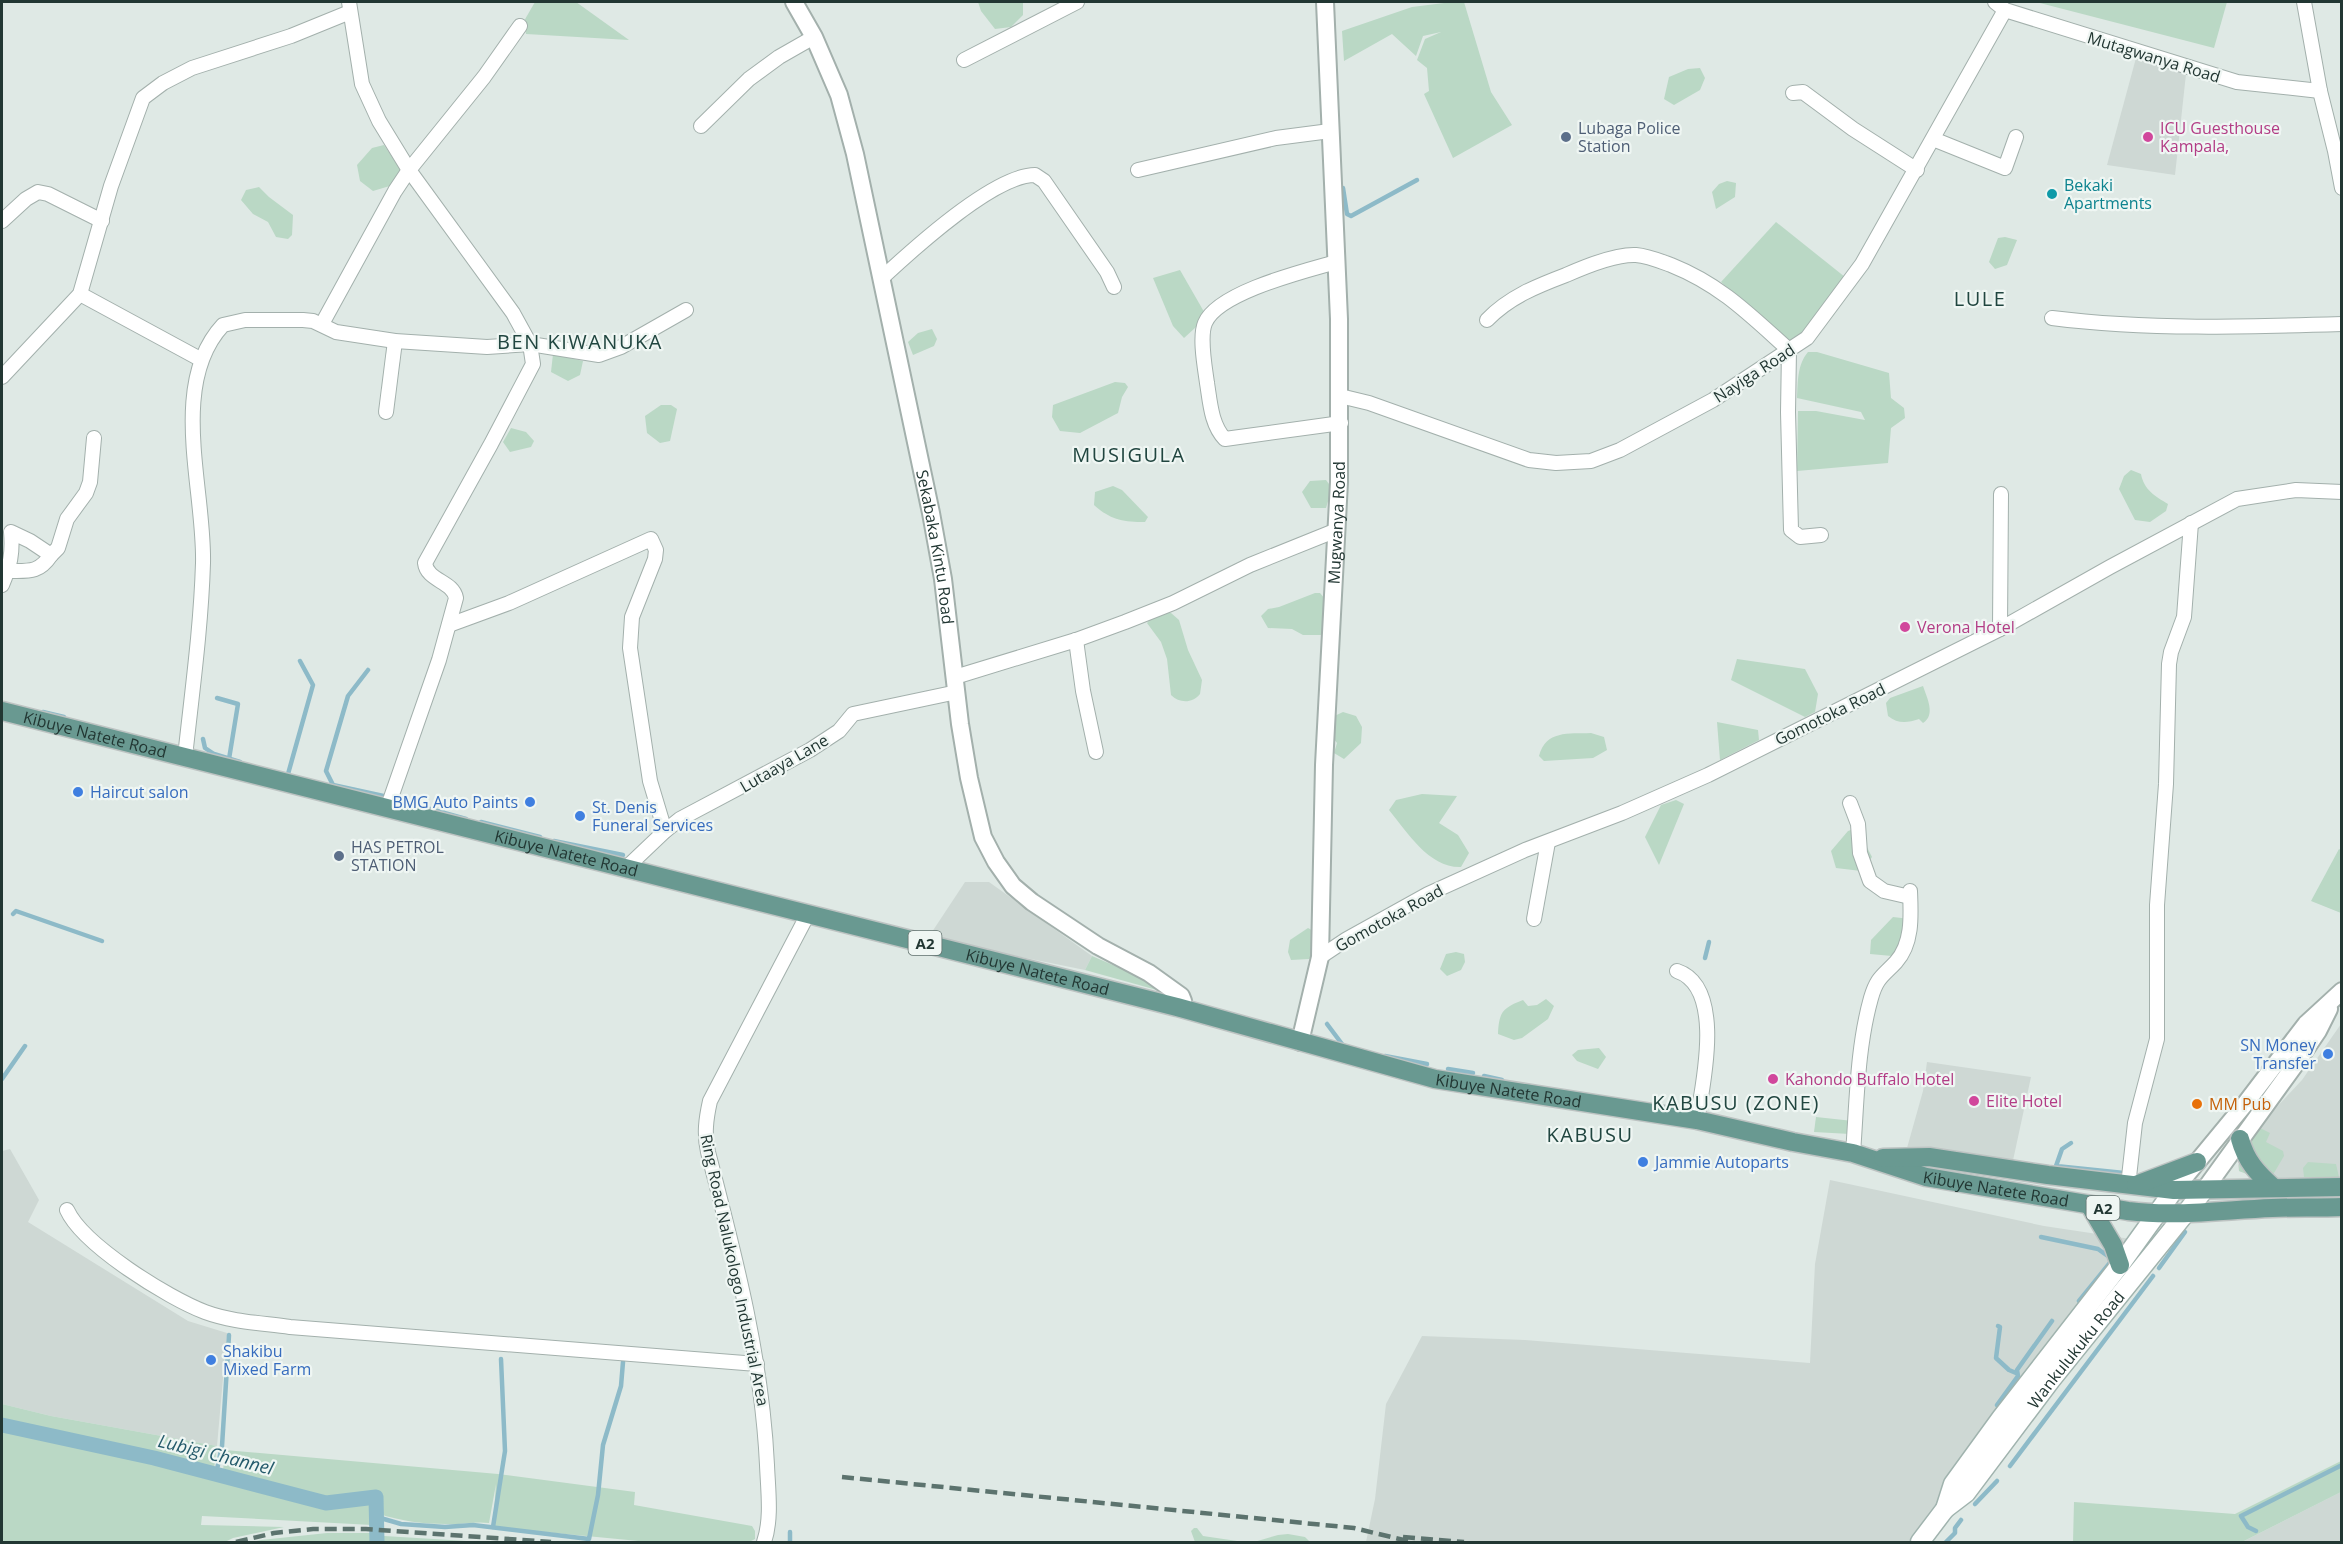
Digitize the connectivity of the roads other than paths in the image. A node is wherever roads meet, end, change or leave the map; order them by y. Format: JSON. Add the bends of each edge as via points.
{"nodes":[{"id":1,"x":794,"y":2,"type":"edge"},
{"id":2,"x":1077,"y":2,"type":"edge"},
{"id":3,"x":1325,"y":2,"type":"edge"},
{"id":4,"x":2304,"y":2,"type":"edge"},
{"id":5,"x":2000,"y":6,"type":"edge"},
{"id":6,"x":350,"y":7,"type":"edge"},
{"id":7,"x":520,"y":26,"type":"dead end"},
{"id":8,"x":814,"y":37,"type":"junction"},
{"id":9,"x":964,"y":60,"type":"dead end"},
{"id":10,"x":2320,"y":91,"type":"junction"},
{"id":11,"x":1793,"y":93,"type":"dead end"},
{"id":12,"x":701,"y":126,"type":"dead end"},
{"id":13,"x":1330,"y":131,"type":"junction"},
{"id":14,"x":2016,"y":137,"type":"dead end"},
{"id":15,"x":1933,"y":139,"type":"junction"},
{"id":16,"x":2338,"y":151,"type":"edge"},
{"id":17,"x":409,"y":170,"type":"junction"},
{"id":18,"x":1138,"y":170,"type":"dead end"},
{"id":19,"x":1917,"y":170,"type":"junction"},
{"id":20,"x":2342,"y":188,"type":"edge"},
{"id":21,"x":2,"y":220,"type":"edge"},
{"id":22,"x":102,"y":221,"type":"junction"},
{"id":23,"x":1336,"y":262,"type":"junction"},
{"id":24,"x":882,"y":278,"type":"junction"},
{"id":25,"x":1114,"y":287,"type":"dead end"},
{"id":26,"x":80,"y":294,"type":"junction"},
{"id":27,"x":686,"y":310,"type":"dead end"},
{"id":28,"x":2052,"y":318,"type":"dead end"},
{"id":29,"x":1487,"y":320,"type":"dead end"},
{"id":30,"x":322,"y":324,"type":"junction"},
{"id":31,"x":2342,"y":324,"type":"edge"},
{"id":32,"x":395,"y":341,"type":"junction"},
{"id":33,"x":530,"y":344,"type":"junction"},
{"id":34,"x":1789,"y":350,"type":"junction"},
{"id":35,"x":200,"y":359,"type":"junction"},
{"id":36,"x":2,"y":377,"type":"edge"},
{"id":37,"x":1340,"y":396,"type":"junction"},
{"id":38,"x":386,"y":412,"type":"dead end"},
{"id":39,"x":1341,"y":423,"type":"junction"},
{"id":40,"x":94,"y":438,"type":"dead end"},
{"id":41,"x":2342,"y":492,"type":"edge"},
{"id":42,"x":2001,"y":494,"type":"dead end"},
{"id":43,"x":2191,"y":523,"type":"junction"},
{"id":44,"x":1337,"y":530,"type":"junction"},
{"id":45,"x":1821,"y":535,"type":"dead end"},
{"id":46,"x":51,"y":555,"type":"junction"},
{"id":47,"x":9,"y":571,"type":"junction"},
{"id":48,"x":2,"y":585,"type":"edge"},
{"id":49,"x":449,"y":625,"type":"junction"},
{"id":50,"x":2000,"y":629,"type":"junction"},
{"id":51,"x":1076,"y":640,"type":"junction"},
{"id":52,"x":956,"y":684,"type":"junction"},
{"id":53,"x":2,"y":711,"type":"edge"},
{"id":54,"x":1096,"y":752,"type":"dead end"},
{"id":55,"x":184,"y":757,"type":"junction"},
{"id":56,"x":1850,"y":803,"type":"dead end"},
{"id":57,"x":387,"y":808,"type":"junction"},
{"id":58,"x":664,"y":831,"type":"junction"},
{"id":59,"x":1548,"y":842,"type":"junction"},
{"id":60,"x":625,"y":869,"type":"junction"},
{"id":61,"x":808,"y":914,"type":"junction"},
{"id":62,"x":1534,"y":918,"type":"dead end"},
{"id":63,"x":1320,"y":957,"type":"junction"},
{"id":64,"x":1677,"y":971,"type":"dead end"},
{"id":65,"x":2337,"y":997,"type":"edge"},
{"id":66,"x":1177,"y":1007,"type":"junction"},
{"id":67,"x":1300,"y":1042,"type":"junction"},
{"id":68,"x":1696,"y":1120,"type":"junction"},
{"id":69,"x":2240,"y":1139,"type":"junction"},
{"id":70,"x":1861,"y":1155,"type":"junction"},
{"id":71,"x":2197,"y":1162,"type":"junction"},
{"id":72,"x":2132,"y":1186,"type":"junction"},
{"id":73,"x":2342,"y":1187,"type":"edge"},
{"id":74,"x":2274,"y":1188,"type":"junction"},
{"id":75,"x":2205,"y":1189,"type":"junction"},
{"id":76,"x":2174,"y":1190,"type":"junction"},
{"id":77,"x":2090,"y":1206,"type":"junction"},
{"id":78,"x":2342,"y":1207,"type":"edge"},
{"id":79,"x":67,"y":1210,"type":"dead end"},
{"id":80,"x":2186,"y":1214,"type":"junction"},
{"id":81,"x":2157,"y":1215,"type":"junction"},
{"id":82,"x":2120,"y":1265,"type":"junction"},
{"id":83,"x":758,"y":1364,"type":"junction"},
{"id":84,"x":1945,"y":1509,"type":"junction"},
{"id":85,"x":764,"y":1542,"type":"edge"},
{"id":86,"x":1920,"y":1542,"type":"edge"}],
"edges":[{"from":1,"to":8,"type":"street","name":"Sekabaka Kintu Road"},
{"from":2,"to":9,"type":"street"},
{"from":3,"to":13,"type":"street","name":"Mugwanya Road"},
{"from":4,"to":10,"type":"street"},
{"from":5,"to":10,"type":"street","name":"Mutagwanya Road","via":[[2229,80]]},
{"from":5,"to":15,"type":"street","name":"Nayiga Road"},
{"from":6,"to":17,"type":"street","via":[[367,98]]},
{"from":6,"to":22,"type":"street","via":[[291,36],[192,68],[143,98]]},
{"from":7,"to":17,"type":"street"},
{"from":8,"to":12,"type":"street","via":[[749,79]]},
{"from":8,"to":24,"type":"street","name":"Sekabaka Kintu Road","via":[[846,117]]},
{"from":10,"to":16,"type":"street"},
{"from":11,"to":19,"type":"street","via":[[1803,92]]},
{"from":13,"to":18,"type":"street","via":[[1276,138]]},
{"from":13,"to":23,"type":"street","name":"Mugwanya Road"},
{"from":14,"to":15,"type":"street","via":[[2005,168]]},
{"from":15,"to":19,"type":"street","name":"Nayiga Road"},
{"from":16,"to":20,"type":"street"},
{"from":17,"to":30,"type":"street"},
{"from":17,"to":33,"type":"street","via":[[501,294]]},
{"from":19,"to":34,"type":"street","name":"Nayiga Road","via":[[1856,274],[1807,338]]},
{"from":21,"to":22,"type":"street","via":[[38,192]]},
{"from":22,"to":26,"type":"street"},
{"from":23,"to":37,"type":"street","name":"Mugwanya Road"},
{"from":23,"to":39,"type":"street","via":[[1260,285],[1236,297],[1209,316],[1203,332],[1210,405],[1216,429],[1225,439]]},
{"from":24,"to":25,"type":"street","via":[[931,234],[975,202],[1017,177],[1035,175],[1044,181]]},
{"from":24,"to":52,"type":"street","name":"Sekabaka Kintu Road","via":[[944,579]]},
{"from":26,"to":35,"type":"street"},
{"from":26,"to":36,"type":"street"},
{"from":27,"to":33,"type":"street","via":[[604,355]]},
{"from":28,"to":31,"type":"street","via":[[2177,326]]},
{"from":29,"to":34,"type":"street","via":[[1524,292],[1577,270],[1637,255],[1690,272],[1717,287]]},
{"from":30,"to":32,"type":"street","via":[[336,332]]},
{"from":30,"to":35,"type":"street","via":[[287,319],[226,323]]},
{"from":32,"to":33,"type":"street","via":[[487,347]]},
{"from":32,"to":38,"type":"street"},
{"from":33,"to":49,"type":"street","via":[[530,369],[425,563],[428,573],[456,595]]},
{"from":34,"to":37,"type":"street","name":"Nayiga Road","via":[[1713,400],[1620,450],[1590,461],[1529,460]]},
{"from":34,"to":45,"type":"street","via":[[1791,531],[1800,537]]},
{"from":35,"to":55,"type":"street","via":[[194,448],[204,545],[198,648]]},
{"from":37,"to":39,"type":"street","name":"Mugwanya Road"},
{"from":39,"to":44,"type":"street","name":"Mugwanya Road"},
{"from":40,"to":46,"type":"street","via":[[86,493],[67,519],[58,548]]},
{"from":41,"to":43,"type":"street","name":"Gomotoka Road","via":[[2307,489],[2255,495],[2237,499]]},
{"from":42,"to":50,"type":"street"},
{"from":43,"to":50,"type":"street","name":"Gomotoka Road"},
{"from":43,"to":72,"type":"street","via":[[2184,617],[2169,664],[2157,905],[2157,1038],[2135,1123]]},
{"from":44,"to":51,"type":"street","name":"Lutaaya Lane","via":[[1250,565],[1173,603]]},
{"from":44,"to":63,"type":"street","name":"Mugwanya Road","via":[[1324,765]]},
{"from":46,"to":47,"type":"street","via":[[42,567]]},
{"from":46,"to":47,"type":"street","via":[[11,532],[13,554]]},
{"from":47,"to":48,"type":"street"},
{"from":49,"to":57,"type":"street"},
{"from":49,"to":58,"type":"street","via":[[509,603],[651,539],[655,559],[632,617],[630,648],[652,791]]},
{"from":50,"to":59,"type":"street","name":"Gomotoka Road","via":[[1708,775]]},
{"from":51,"to":52,"type":"street","name":"Lutaaya Lane"},
{"from":51,"to":54,"type":"street"},
{"from":52,"to":58,"type":"street","name":"Lutaaya Lane","via":[[853,714],[839,731],[810,750]]},
{"from":52,"to":66,"type":"street","name":"Sekabaka Kintu Road","via":[[969,778],[982,835],[996,862],[1013,886],[1047,913],[1181,996],[1183,1001]]},
{"from":53,"to":55,"type":"main road","name":"Kibuye Natete Road","number":"A2"},
{"from":55,"to":57,"type":"main road","name":"Kibuye Natete Road","number":"A2"},
{"from":56,"to":70,"type":"street","via":[[1870,881],[1884,891],[1910,894],[1906,947],[1880,977],[1871,999],[1859,1064]]},
{"from":57,"to":60,"type":"main road","name":"Kibuye Natete Road","number":"A2"},
{"from":58,"to":60,"type":"street","name":"Lutaaya Lane"},
{"from":59,"to":62,"type":"street"},
{"from":59,"to":63,"type":"street","name":"Gomotoka Road","via":[[1428,894]]},
{"from":60,"to":61,"type":"main road","name":"Kibuye Natete Road","number":"A2"},
{"from":61,"to":66,"type":"main road","name":"Kibuye Natete Road","number":"A2"},
{"from":61,"to":83,"type":"street","name":"Ring Road Nalukologo Industrial Area","via":[[710,1101],[705,1120],[706,1145]]},
{"from":63,"to":67,"type":"street","name":"Mugwanya Road"},
{"from":64,"to":68,"type":"street","via":[[1696,985],[1706,1021],[1707,1066]]},
{"from":65,"to":69,"type":"street","via":[[2318,1031]]},
{"from":65,"to":71,"type":"street","via":[[2306,1024]]},
{"from":66,"to":67,"type":"main road","name":"Kibuye Natete Road","number":"A2"},
{"from":67,"to":68,"type":"main road","name":"Kibuye Natete Road","number":"A2","via":[[1435,1079]]},
{"from":68,"to":70,"type":"main road","name":"Kibuye Natete Road","number":"A2"},
{"from":69,"to":74,"type":"main road","via":[[2251,1165]]},
{"from":69,"to":75,"type":"street"},
{"from":70,"to":72,"type":"main road","name":"Kibuye Natete Road","number":"A2","via":[[1929,1157]]},
{"from":70,"to":77,"type":"main road","name":"Kibuye Natete Road","number":"A2","via":[[1926,1177]]},
{"from":71,"to":72,"type":"main road"},
{"from":71,"to":76,"type":"street"},
{"from":72,"to":76,"type":"main road","name":"Kibuye Natete Road","number":"A2"},
{"from":73,"to":74,"type":"main road","name":"Kibuye Natete Road","number":"A2"},
{"from":74,"to":75,"type":"main road","name":"Kibuye Natete Road","number":"A2"},
{"from":75,"to":76,"type":"main road","name":"Kibuye Natete Road","number":"A2"},
{"from":75,"to":80,"type":"main road","name":"Wankulukuku Road"},
{"from":76,"to":81,"type":"main road","name":"Wankulukuku Road"},
{"from":77,"to":81,"type":"main road","name":"Kibuye Natete Road","number":"A2"},
{"from":77,"to":82,"type":"main road"},
{"from":78,"to":80,"type":"main road","name":"Kibuye Natete Road","number":"A2"},
{"from":79,"to":83,"type":"street","via":[[84,1235],[121,1264],[180,1300],[225,1317],[290,1327]]},
{"from":80,"to":81,"type":"main road","name":"Kibuye Natete Road","number":"A2"},
{"from":80,"to":84,"type":"main road","name":"Wankulukuku Road","via":[[2051,1380],[1966,1493]]},
{"from":81,"to":82,"type":"main road","name":"Wankulukuku Road"},
{"from":82,"to":84,"type":"main road","name":"Wankulukuku Road","via":[[1953,1484]]},
{"from":83,"to":85,"type":"street","name":"Ring Road Nalukologo Industrial Area","via":[[768,1492]]},
{"from":84,"to":86,"type":"main road","name":"Wankulukuku Road"}]}
